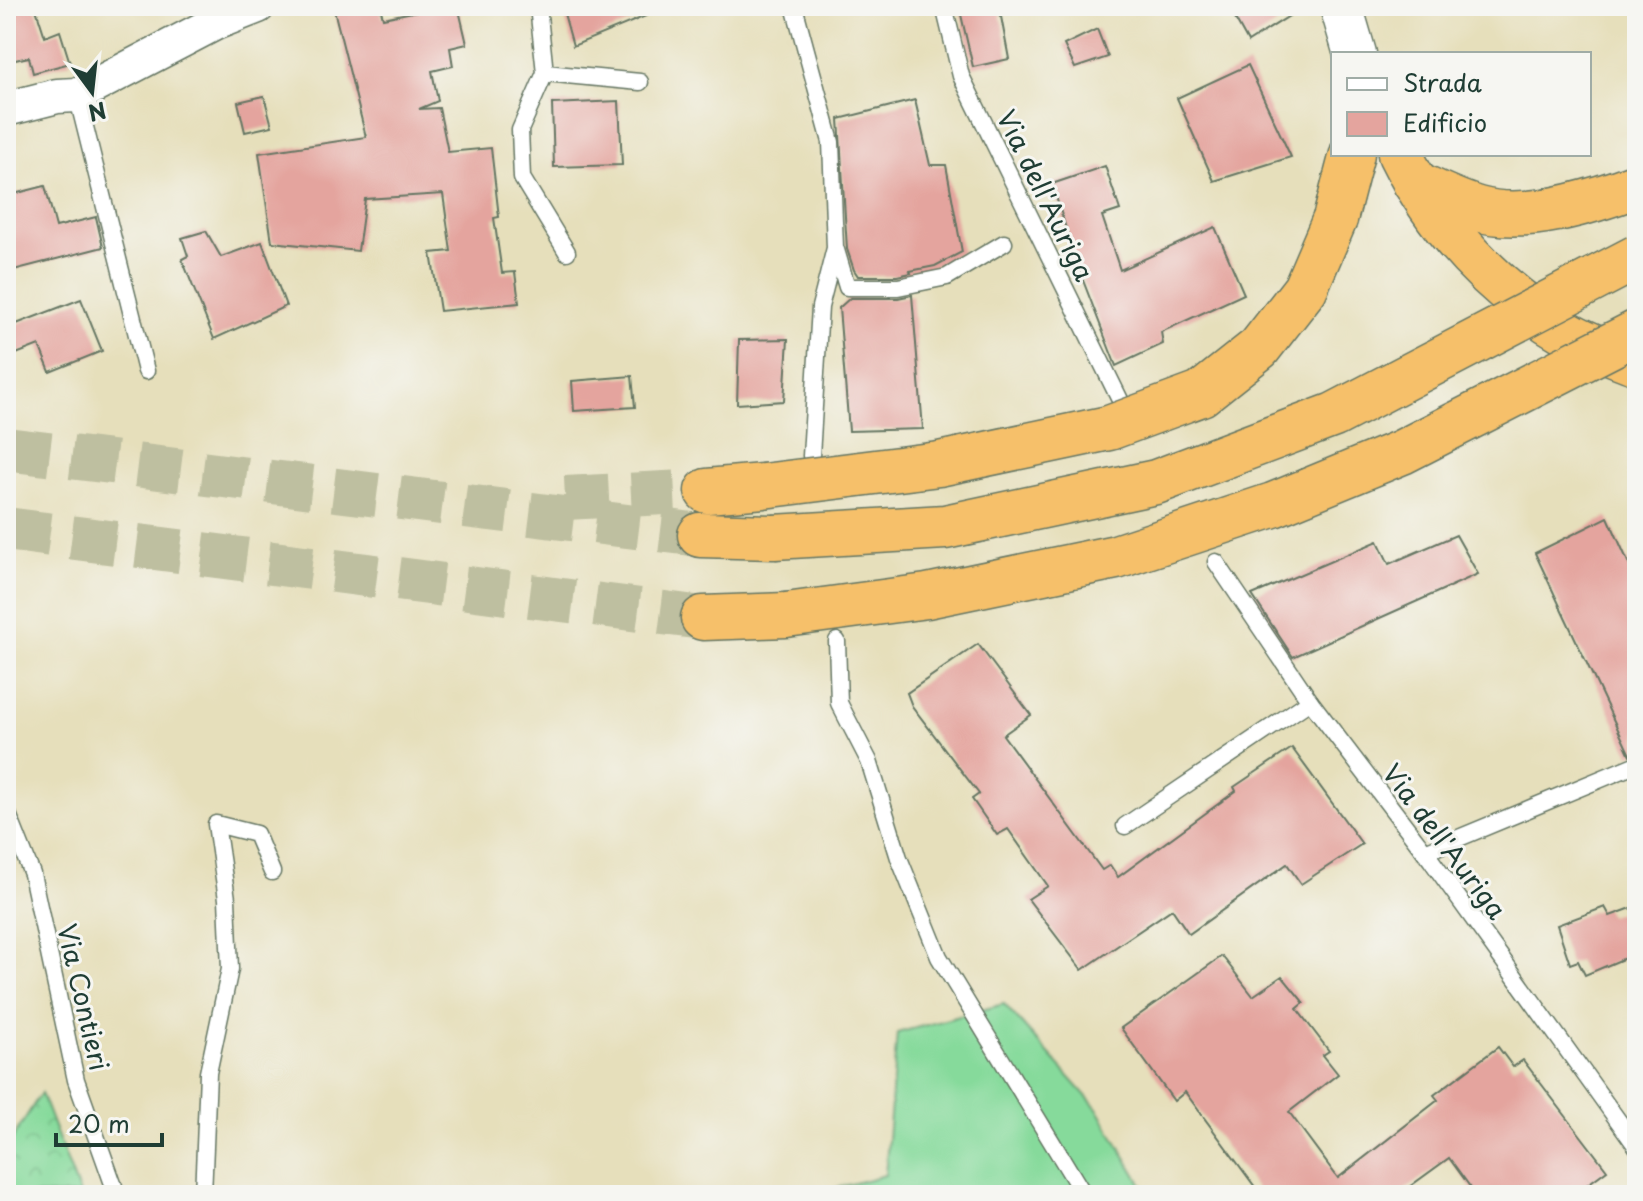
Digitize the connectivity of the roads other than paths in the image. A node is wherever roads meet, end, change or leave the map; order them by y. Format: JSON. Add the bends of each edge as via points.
{"nodes":[{"id":1,"x":258,"y":6,"type":"edge"},
{"id":2,"x":538,"y":6,"type":"edge"},
{"id":3,"x":794,"y":6,"type":"edge"},
{"id":4,"x":944,"y":6,"type":"edge"},
{"id":5,"x":1341,"y":6,"type":"edge"},
{"id":6,"x":1354,"y":52,"type":"edge"},
{"id":7,"x":545,"y":73,"type":"junction"},
{"id":8,"x":640,"y":82,"type":"dead end"},
{"id":9,"x":77,"y":95,"type":"junction"},
{"id":10,"x":6,"y":109,"type":"edge"},
{"id":11,"x":1351,"y":156,"type":"edge"},
{"id":12,"x":1408,"y":168,"type":"edge"},
{"id":13,"x":1637,"y":185,"type":"edge"},
{"id":14,"x":1004,"y":243,"type":"dead end"},
{"id":15,"x":835,"y":248,"type":"junction"},
{"id":16,"x":567,"y":252,"type":"dead end"},
{"id":17,"x":1637,"y":257,"type":"edge"},
{"id":18,"x":1637,"y":332,"type":"edge"},
{"id":19,"x":1637,"y":363,"type":"edge"},
{"id":20,"x":146,"y":371,"type":"dead end"},
{"id":21,"x":1120,"y":400,"type":"dead end"},
{"id":22,"x":811,"y":456,"type":"dead end"},
{"id":23,"x":707,"y":491,"type":"tunnel mouth"},
{"id":24,"x":700,"y":535,"type":"tunnel mouth"},
{"id":25,"x":1216,"y":562,"type":"dead end"},
{"id":26,"x":703,"y":618,"type":"tunnel mouth"},
{"id":27,"x":837,"y":641,"type":"dead end"},
{"id":28,"x":1310,"y":701,"type":"junction"},
{"id":29,"x":1637,"y":764,"type":"edge"},
{"id":30,"x":6,"y":809,"type":"edge"},
{"id":31,"x":1125,"y":826,"type":"dead end"},
{"id":32,"x":1425,"y":852,"type":"junction"},
{"id":33,"x":272,"y":872,"type":"dead end"},
{"id":34,"x":1637,"y":1147,"type":"edge"},
{"id":35,"x":117,"y":1195,"type":"edge"},
{"id":36,"x":203,"y":1195,"type":"edge"},
{"id":37,"x":1084,"y":1195,"type":"edge"}],
"edges":[{"from":1,"to":9,"type":"street"},
{"from":2,"to":7,"type":"lane"},
{"from":3,"to":15,"type":"lane","via":[[831,142]]},
{"from":4,"to":21,"type":"lane","name":"Via dell'Auriga","via":[[961,76]]},
{"from":5,"to":6,"type":"street"},
{"from":7,"to":8,"type":"lane"},
{"from":7,"to":16,"type":"lane","via":[[520,130],[522,178]]},
{"from":9,"to":10,"type":"street"},
{"from":9,"to":20,"type":"lane"},
{"from":11,"to":23,"type":"highway","bridge":true,"via":[[1335,219],[1305,289],[1259,348],[1201,394],[1109,428],[939,464]]},
{"from":12,"to":13,"type":"highway","via":[[1480,210],[1519,214],[1598,200]]},
{"from":12,"to":19,"type":"highway","via":[[1455,241],[1509,293],[1571,335]]},
{"from":14,"to":15,"type":"lane","via":[[947,277],[898,287],[847,287]]},
{"from":15,"to":22,"type":"lane","via":[[820,307]]},
{"from":17,"to":24,"type":"highway","bridge":true,"via":[[1334,415],[1156,482],[945,527],[774,537]]},
{"from":18,"to":26,"type":"highway","bridge":true,"via":[[1402,452],[1273,505],[1116,557],[927,596],[786,615]]},
{"from":25,"to":28,"type":"lane","name":"Via dell'Auriga"},
{"from":27,"to":37,"type":"lane","via":[[839,703],[869,761],[899,858],[939,957]]},
{"from":28,"to":31,"type":"lane"},
{"from":28,"to":32,"type":"lane","name":"Via dell'Auriga"},
{"from":29,"to":32,"type":"lane"},
{"from":30,"to":35,"type":"lane","name":"Via Contieri","via":[[32,874],[76,1080]]},
{"from":32,"to":34,"type":"lane","name":"Via dell'Auriga"},
{"from":33,"to":36,"type":"lane","via":[[256,834],[216,824],[230,969],[208,1073]]}]}
